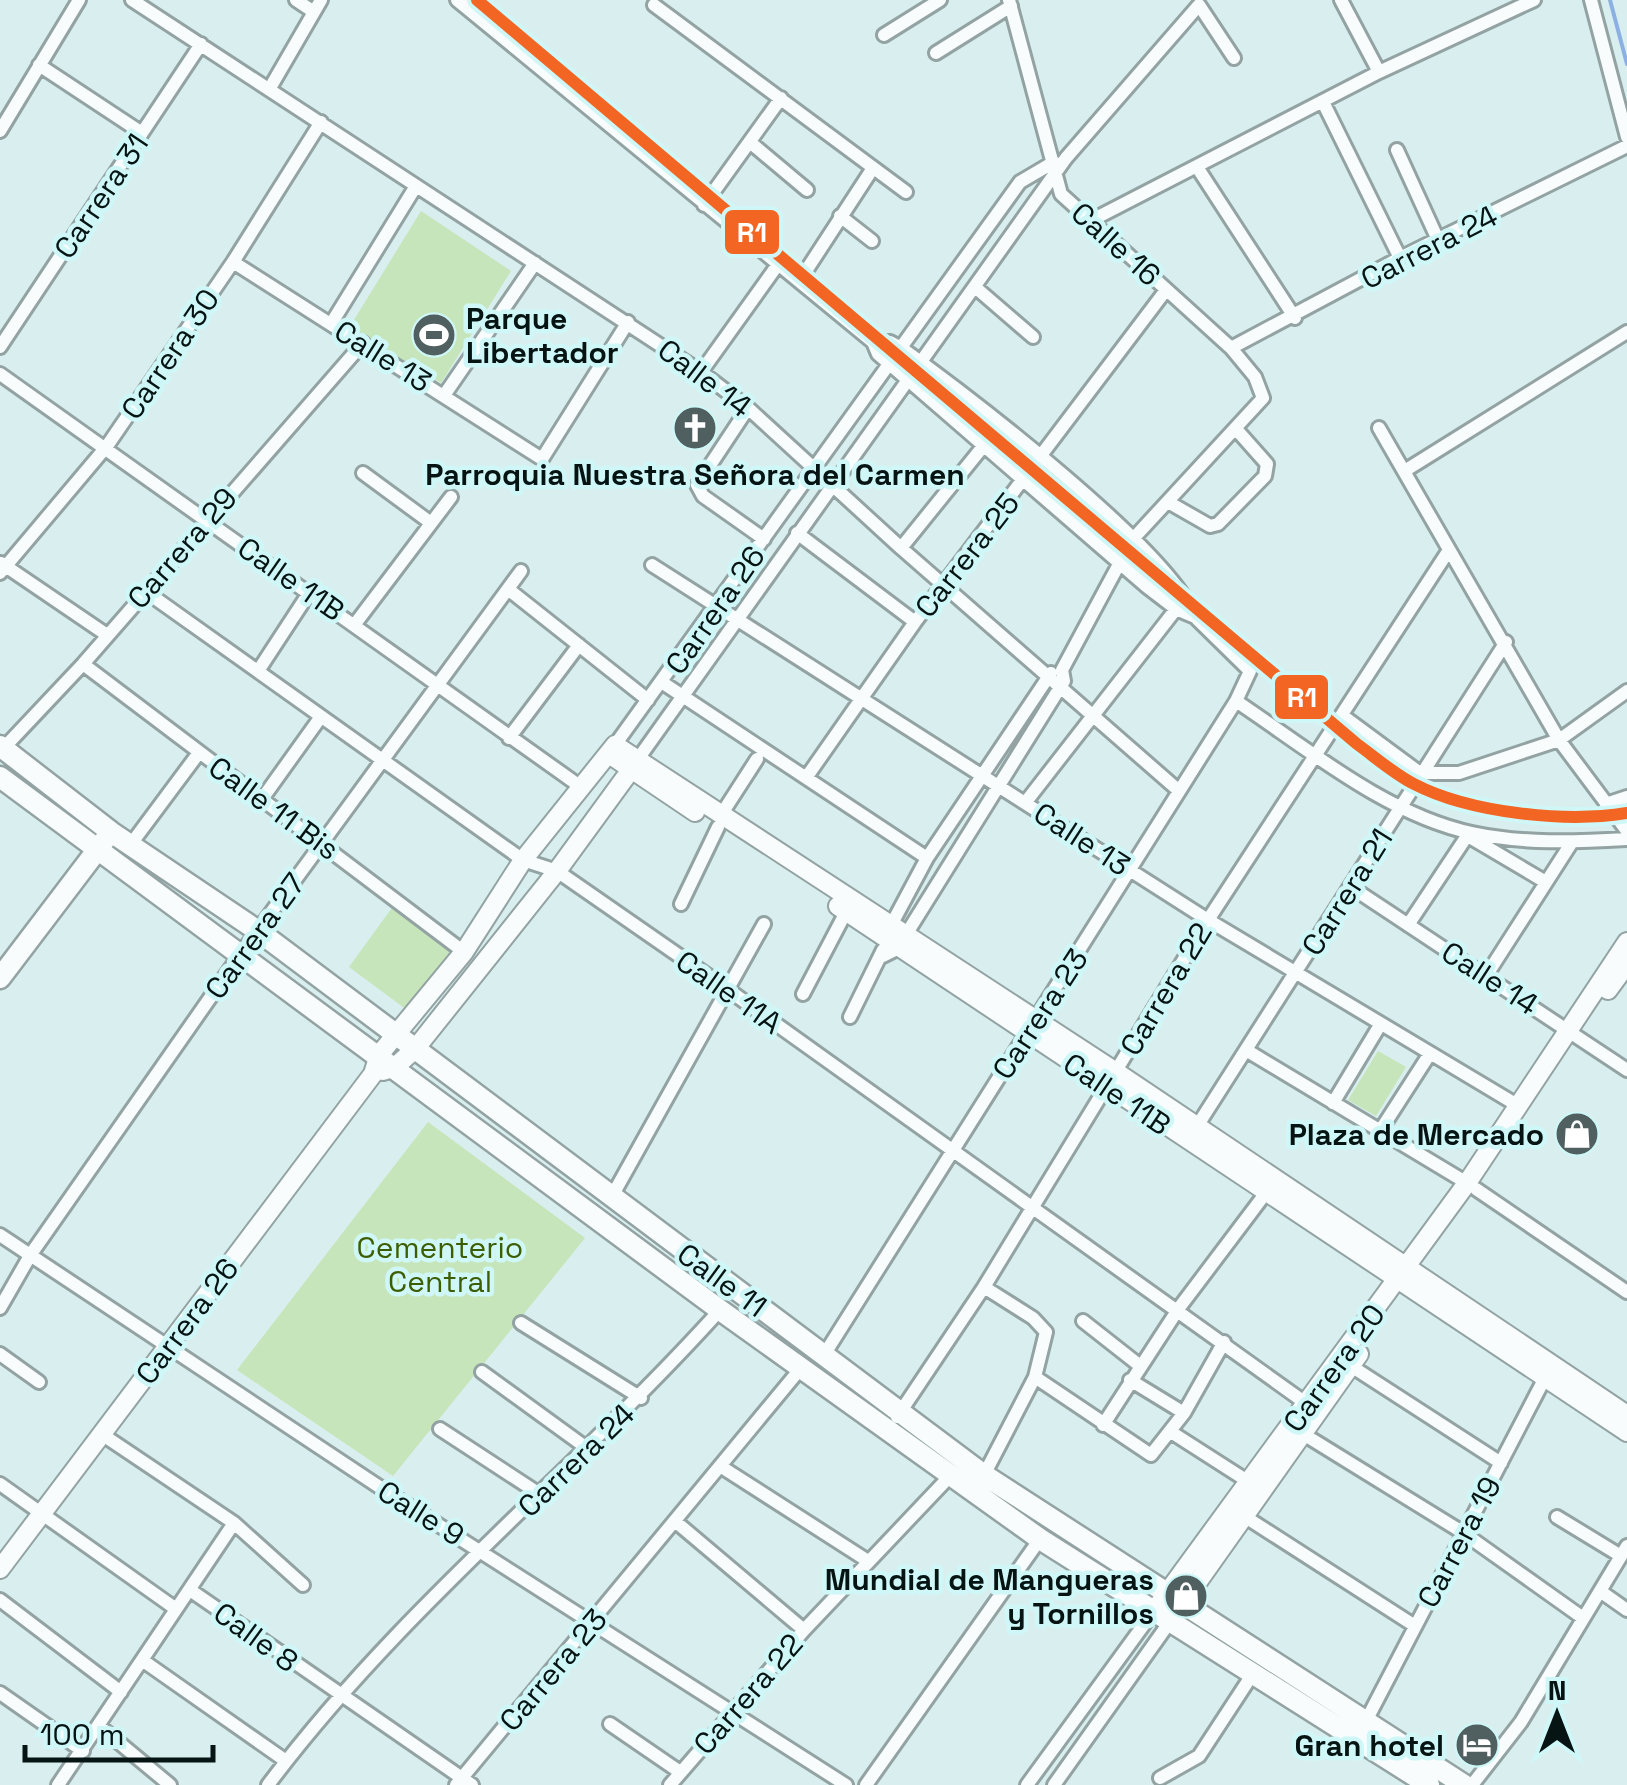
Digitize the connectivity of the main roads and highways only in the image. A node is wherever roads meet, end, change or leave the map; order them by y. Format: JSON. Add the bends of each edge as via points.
{"nodes":[{"id":1,"x":1,"y":749,"type":"edge"},
{"id":2,"x":0,"y":777,"type":"edge"},
{"id":3,"x":111,"y":832,"type":"junction"},
{"id":4,"x":97,"y":850,"type":"junction"},
{"id":5,"x":0,"y":978,"type":"edge"},
{"id":6,"x":894,"y":1422,"type":"junction"},
{"id":7,"x":1167,"y":1608,"type":"junction"},
{"id":8,"x":1428,"y":1785,"type":"edge"},
{"id":9,"x":1464,"y":1785,"type":"edge"}],
"edges":[{"from":1,"to":3,"type":"main road","name":"Calle 11"},
{"from":2,"to":4,"type":"main road","name":"Calle 11"},
{"from":3,"to":4,"type":"main road"},
{"from":3,"to":6,"type":"main road","name":"Calle 11","via":[[258,931],[824,1355]]},
{"from":4,"to":5,"type":"main road"},
{"from":4,"to":6,"type":"main road","name":"Calle 11","via":[[720,1310]]},
{"from":6,"to":7,"type":"main road","name":"Calle 11","via":[[984,1474]]},
{"from":6,"to":7,"type":"main road","name":"Calle 11","via":[[951,1475],[1040,1538]]},
{"from":7,"to":8,"type":"main road","name":"Calle 11","via":[[1252,1675]]},
{"from":7,"to":9,"type":"main road","name":"Calle 11","via":[[1367,1720]]}]}
